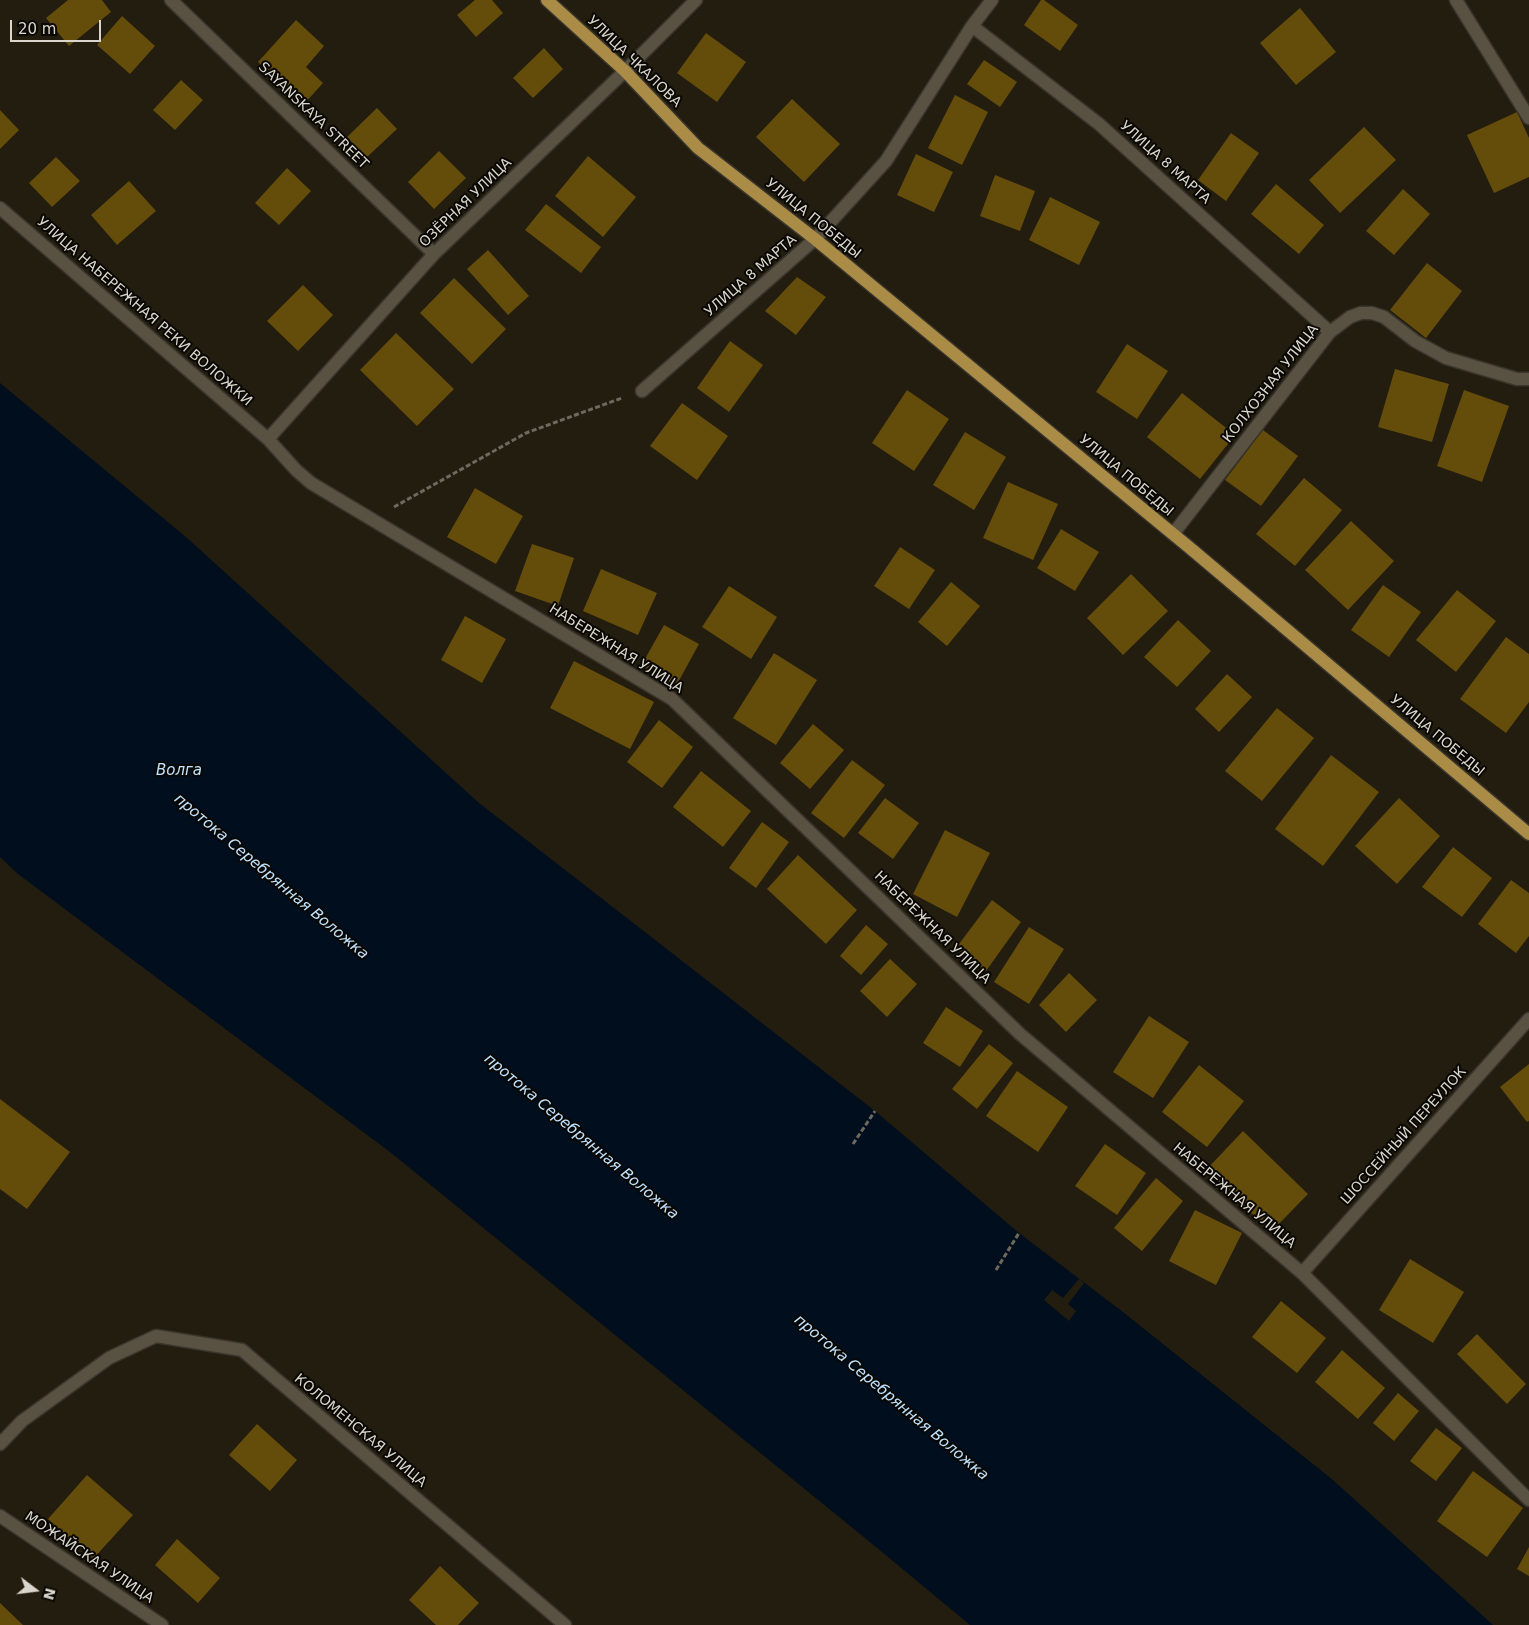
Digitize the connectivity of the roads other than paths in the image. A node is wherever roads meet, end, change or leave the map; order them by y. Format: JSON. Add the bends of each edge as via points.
{"nodes":[{"id":1,"x":170,"y":0,"type":"edge"},
{"id":2,"x":547,"y":0,"type":"edge"},
{"id":3,"x":696,"y":0,"type":"edge"},
{"id":4,"x":992,"y":0,"type":"edge"},
{"id":5,"x":1456,"y":0,"type":"edge"},
{"id":6,"x":972,"y":26,"type":"junction"},
{"id":7,"x":625,"y":71,"type":"junction"},
{"id":8,"x":1529,"y":118,"type":"edge"},
{"id":9,"x":698,"y":148,"type":"joint"},
{"id":10,"x":0,"y":208,"type":"edge"},
{"id":11,"x":816,"y":239,"type":"junction"},
{"id":12,"x":434,"y":254,"type":"junction"},
{"id":13,"x":1330,"y":332,"type":"junction"},
{"id":14,"x":1529,"y":379,"type":"edge"},
{"id":15,"x":642,"y":391,"type":"road end"},
{"id":16,"x":268,"y":439,"type":"junction"},
{"id":17,"x":1173,"y":534,"type":"junction"},
{"id":18,"x":1529,"y":834,"type":"edge"},
{"id":19,"x":1529,"y":1019,"type":"edge"},
{"id":20,"x":1302,"y":1273,"type":"junction"},
{"id":21,"x":0,"y":1444,"type":"edge"},
{"id":22,"x":1529,"y":1500,"type":"edge"},
{"id":23,"x":0,"y":1516,"type":"edge"},
{"id":24,"x":162,"y":1625,"type":"edge"},
{"id":25,"x":565,"y":1625,"type":"edge"}],
"edges":[{"from":1,"to":12,"type":"street","name":"SAYANSKAYA STREET"},
{"from":2,"to":7,"type":"main road","name":"УЛИЦА ЧКАЛОВА"},
{"from":3,"to":7,"type":"street","name":"ОЗЁРНАЯ УЛИЦА"},
{"from":4,"to":6,"type":"street","name":"УЛИЦА 8 МАРТА"},
{"from":5,"to":8,"type":"street"},
{"from":6,"to":11,"type":"street","name":"УЛИЦА 8 МАРТА","via":[[886,161]]},
{"from":6,"to":13,"type":"street","name":"УЛИЦА 8 МАРТА","via":[[1099,124]]},
{"from":7,"to":9,"type":"main road","name":"УЛИЦА ЧКАЛОВА"},
{"from":7,"to":12,"type":"street","name":"ОЗЁРНАЯ УЛИЦА"},
{"from":9,"to":11,"type":"main road","name":"УЛИЦА ПОБЕДЫ"},
{"from":10,"to":16,"type":"street","name":"УЛИЦА НАБЕРЕЖНАЯ РЕКИ ВОЛОЖКИ"},
{"from":11,"to":15,"type":"street","name":"УЛИЦА 8 МАРТА"},
{"from":11,"to":17,"type":"main road","name":"УЛИЦА ПОБЕДЫ"},
{"from":12,"to":16,"type":"street","name":"ОЗЁРНАЯ УЛИЦА"},
{"from":13,"to":14,"type":"street","name":"КОЛХОЗНАЯ УЛИЦА","via":[[1350,317],[1372,313],[1384,317],[1415,341],[1446,358],[1517,379]]},
{"from":13,"to":17,"type":"street","name":"КОЛХОЗНАЯ УЛИЦА"},
{"from":16,"to":20,"type":"street","name":"НАБЕРЕЖНАЯ УЛИЦА","via":[[311,483],[672,699],[1020,1034]]},
{"from":17,"to":18,"type":"main road","name":"УЛИЦА ПОБЕДЫ"},
{"from":19,"to":20,"type":"street","name":"ШОССЕЙНЫЙ ПЕРЕУЛОК"},
{"from":20,"to":22,"type":"street","name":"НАБЕРЕЖНАЯ УЛИЦА"},
{"from":21,"to":25,"type":"street","name":"КОЛОМЕНСКАЯ УЛИЦА","via":[[22,1421],[109,1358],[156,1336],[242,1350]]},
{"from":23,"to":24,"type":"street","name":"МОЖАЙСКАЯ УЛИЦА"}]}
